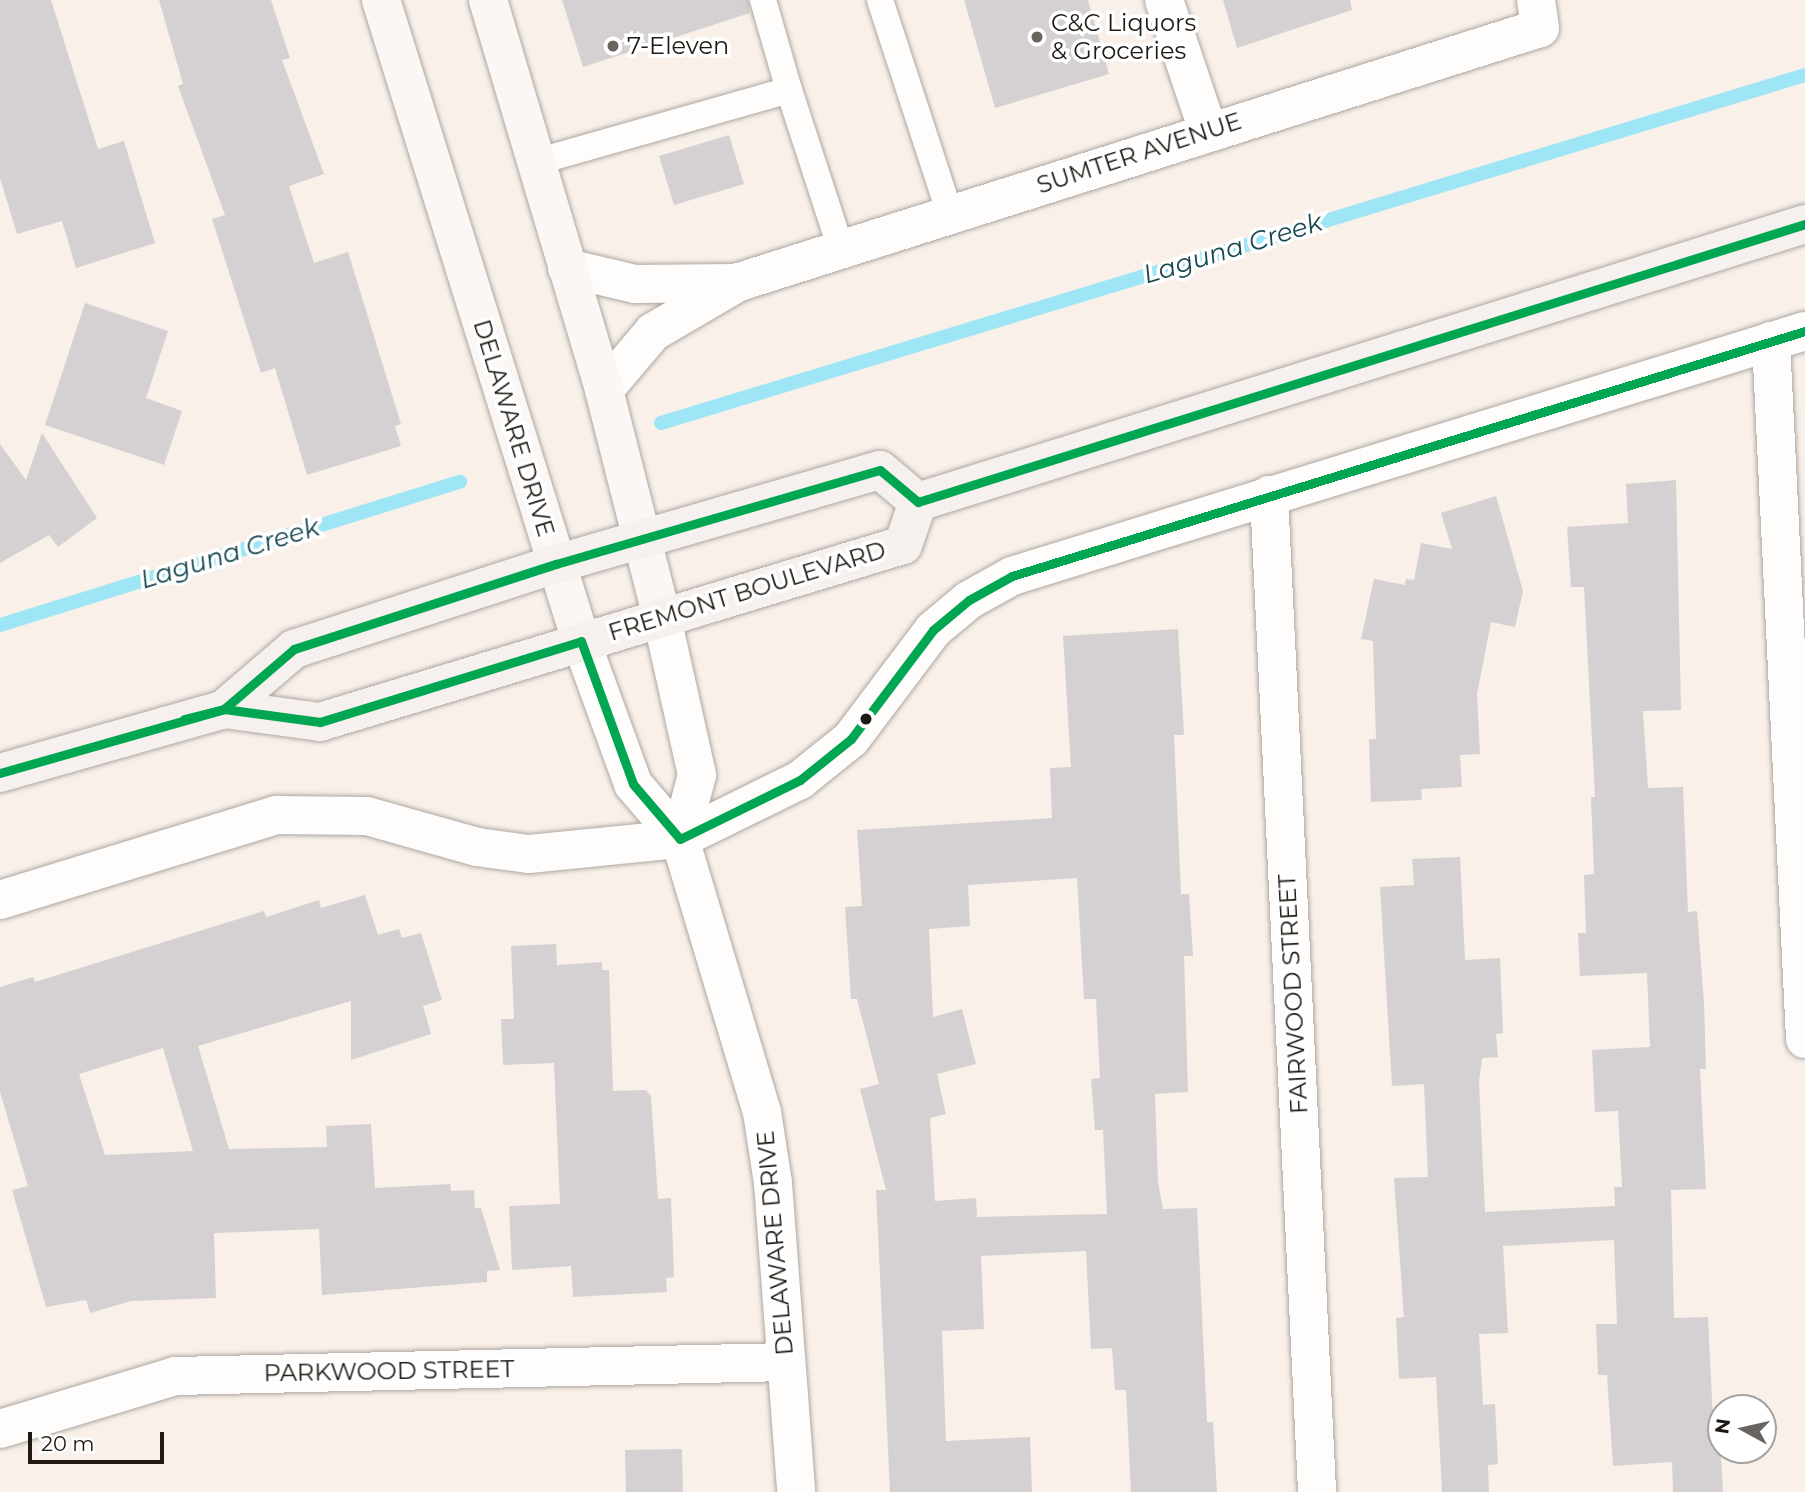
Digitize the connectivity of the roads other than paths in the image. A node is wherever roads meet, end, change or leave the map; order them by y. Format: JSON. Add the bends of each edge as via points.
{"nodes":[{"id":1,"x":381,"y":0,"type":"edge"},
{"id":2,"x":488,"y":0,"type":"edge"},
{"id":3,"x":763,"y":0,"type":"edge"},
{"id":4,"x":880,"y":0,"type":"edge"},
{"id":5,"x":1164,"y":0,"type":"edge"},
{"id":6,"x":1538,"y":14,"type":"edge"},
{"id":7,"x":789,"y":90,"type":"junction"},
{"id":8,"x":1208,"y":131,"type":"junction"},
{"id":9,"x":536,"y":162,"type":"junction"},
{"id":10,"x":950,"y":214,"type":"junction"},
{"id":11,"x":1805,"y":224,"type":"edge"},
{"id":12,"x":841,"y":249,"type":"junction"},
{"id":13,"x":567,"y":268,"type":"junction"},
{"id":14,"x":739,"y":282,"type":"junction"},
{"id":15,"x":1788,"y":336,"type":"edge"},
{"id":16,"x":604,"y":390,"type":"junction"},
{"id":17,"x":1269,"y":495,"type":"junction"},
{"id":18,"x":918,"y":502,"type":"junction"},
{"id":19,"x":641,"y":539,"type":"junction"},
{"id":20,"x":556,"y":564,"type":"junction"},
{"id":21,"x":662,"y":618,"type":"junction"},
{"id":22,"x":581,"y":641,"type":"junction"},
{"id":23,"x":224,"y":709,"type":"junction"},
{"id":24,"x":0,"y":774,"type":"edge"},
{"id":25,"x":680,"y":839,"type":"junction"},
{"id":26,"x":0,"y":900,"type":"edge"},
{"id":27,"x":1805,"y":1039,"type":"edge"},
{"id":28,"x":786,"y":1362,"type":"junction"},
{"id":29,"x":0,"y":1429,"type":"edge"},
{"id":30,"x":796,"y":1492,"type":"edge"},
{"id":31,"x":1317,"y":1492,"type":"edge"}],
"edges":[{"from":1,"to":20,"type":"street","name":"DELAWARE DRIVE"},
{"from":2,"to":9,"type":"street"},
{"from":3,"to":7,"type":"lane"},
{"from":4,"to":10,"type":"lane"},
{"from":5,"to":8,"type":"street"},
{"from":6,"to":8,"type":"street","name":"SUMTER AVENUE"},
{"from":7,"to":9,"type":"lane"},
{"from":7,"to":12,"type":"lane"},
{"from":8,"to":10,"type":"street","name":"SUMTER AVENUE"},
{"from":9,"to":13,"type":"street"},
{"from":10,"to":12,"type":"street","name":"SUMTER AVENUE"},
{"from":11,"to":18,"type":"main road"},
{"from":12,"to":14,"type":"street","name":"SUMTER AVENUE"},
{"from":13,"to":14,"type":"street","name":"SUMTER AVENUE","via":[[635,284]]},
{"from":13,"to":16,"type":"street"},
{"from":14,"to":16,"type":"street","name":"SUMTER AVENUE","via":[[653,332]]},
{"from":15,"to":17,"type":"street"},
{"from":15,"to":27,"type":"street"},
{"from":16,"to":19,"type":"street"},
{"from":17,"to":25,"type":"street","via":[[1012,576],[969,600],[933,630],[851,739],[800,780]]},
{"from":17,"to":31,"type":"street","name":"FAIRWOOD STREET"},
{"from":18,"to":19,"type":"main road","name":"FREMONT BOULEVARD","via":[[880,470]]},
{"from":18,"to":21,"type":"main road","name":"FREMONT BOULEVARD","via":[[903,545]]},
{"from":19,"to":20,"type":"main road","name":"FREMONT BOULEVARD"},
{"from":19,"to":21,"type":"street"},
{"from":20,"to":22,"type":"street","name":"DELAWARE DRIVE"},
{"from":20,"to":23,"type":"main road","name":"FREMONT BOULEVARD","via":[[294,649]]},
{"from":21,"to":22,"type":"main road","name":"FREMONT BOULEVARD"},
{"from":21,"to":25,"type":"street","via":[[697,775]]},
{"from":22,"to":23,"type":"main road","name":"FREMONT BOULEVARD","via":[[320,722]]},
{"from":22,"to":25,"type":"street","name":"DELAWARE DRIVE","via":[[633,783]]},
{"from":23,"to":24,"type":"main road","name":"FREMONT BOULEVARD"},
{"from":25,"to":26,"type":"street","via":[[528,854],[477,847],[367,816],[277,815]]},
{"from":25,"to":28,"type":"street","name":"DELAWARE DRIVE","via":[[762,1112],[773,1183]]},
{"from":28,"to":29,"type":"street","name":"PARKWOOD STREET","via":[[175,1376]]},
{"from":28,"to":30,"type":"street","name":"DELAWARE DRIVE"}]}
